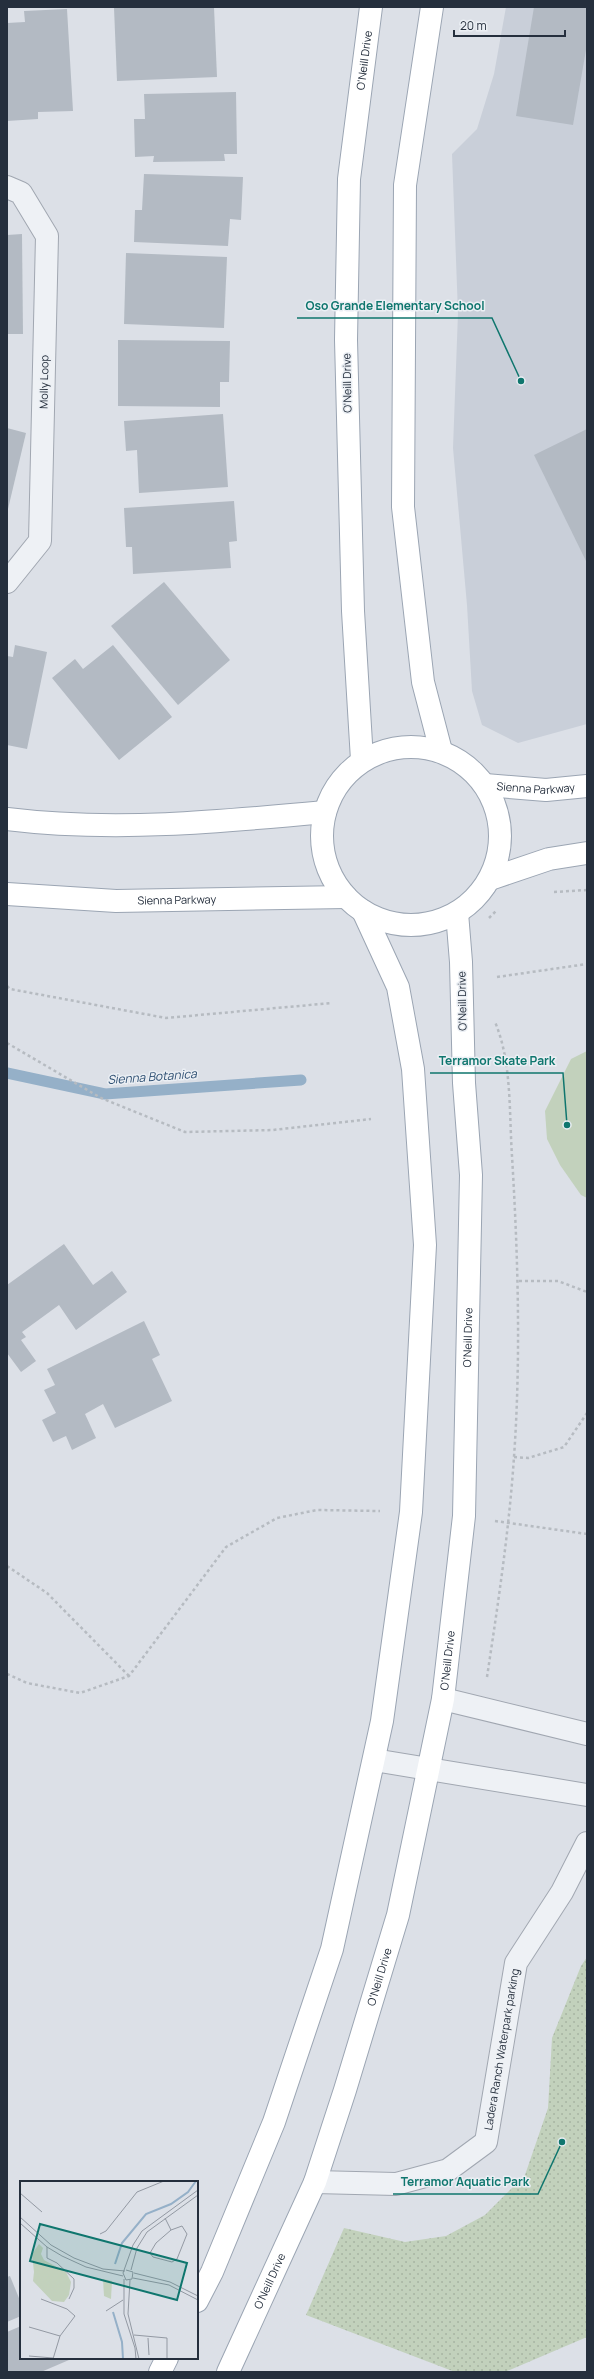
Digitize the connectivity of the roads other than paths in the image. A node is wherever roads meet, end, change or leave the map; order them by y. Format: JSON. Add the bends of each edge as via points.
{"nodes":[{"id":1,"x":371,"y":7,"type":"edge"},
{"id":2,"x":432,"y":7,"type":"edge"},
{"id":3,"x":7,"y":187,"type":"edge"},
{"id":4,"x":7,"y":582,"type":"edge"},
{"id":5,"x":441,"y":751,"type":"junction"},
{"id":6,"x":362,"y":760,"type":"junction"},
{"id":7,"x":485,"y":785,"type":"junction"},
{"id":8,"x":587,"y":786,"type":"edge"},
{"id":9,"x":325,"y":812,"type":"junction"},
{"id":10,"x":7,"y":819,"type":"edge"},
{"id":11,"x":587,"y":853,"type":"edge"},
{"id":12,"x":490,"y":879,"type":"junction"},
{"id":13,"x":7,"y":894,"type":"edge"},
{"id":14,"x":346,"y":897,"type":"junction"},
{"id":15,"x":363,"y":912,"type":"junction"},
{"id":16,"x":457,"y":913,"type":"junction"},
{"id":17,"x":443,"y":1698,"type":"junction"},
{"id":18,"x":587,"y":1734,"type":"edge"},
{"id":19,"x":374,"y":1760,"type":"junction"},
{"id":20,"x":427,"y":1768,"type":"junction"},
{"id":21,"x":587,"y":1795,"type":"edge"},
{"id":22,"x":587,"y":1843,"type":"edge"},
{"id":23,"x":315,"y":2182,"type":"junction"},
{"id":24,"x":198,"y":2299,"type":"edge"},
{"id":25,"x":166,"y":2359,"type":"edge"},
{"id":26,"x":160,"y":2372,"type":"edge"},
{"id":27,"x":228,"y":2372,"type":"edge"}],
"edges":[{"from":1,"to":6,"type":"main road","name":"O'Neill Drive","via":[[349,179],[346,340],[353,611]]},
{"from":2,"to":5,"type":"main road","via":[[405,185],[403,507],[424,682]]},
{"from":3,"to":4,"type":"street","name":"Molly Loop","via":[[21,193],[47,236],[40,541]]},
{"from":5,"to":6,"type":"main road","via":[[414,746],[394,748]]},
{"from":5,"to":7,"type":"main road","via":[[466,764]]},
{"from":6,"to":9,"type":"main road","via":[[345,774]]},
{"from":7,"to":8,"type":"main road","name":"Sienna Parkway","via":[[546,790]]},
{"from":7,"to":12,"type":"main road","via":[[496,807],[500,831],[498,856]]},
{"from":9,"to":10,"type":"main road","via":[[237,821],[152,825]]},
{"from":9,"to":14,"type":"main road","via":[[322,842],[327,864],[329,872]]},
{"from":11,"to":12,"type":"main road","via":[[549,859]]},
{"from":12,"to":16,"type":"main road","via":[[475,898]]},
{"from":13,"to":14,"type":"main road","name":"Sienna Parkway","via":[[116,901]]},
{"from":14,"to":15,"type":"main road"},
{"from":15,"to":16,"type":"main road","via":[[386,922],[410,926],[434,923]]},
{"from":15,"to":19,"type":"main road","via":[[398,986],[413,1069],[425,1245],[411,1512],[382,1721]]},
{"from":16,"to":17,"type":"main road","name":"O'Neill Drive","via":[[464,1083],[471,1175],[464,1516]]},
{"from":17,"to":18,"type":"street"},
{"from":17,"to":20,"type":"main road","name":"O'Neill Drive"},
{"from":19,"to":20,"type":"street"},
{"from":19,"to":24,"type":"main road","via":[[332,1949],[274,2122],[212,2272]]},
{"from":20,"to":21,"type":"street"},
{"from":20,"to":23,"type":"main road","name":"O'Neill Drive","via":[[398,1915]]},
{"from":22,"to":23,"type":"street","name":"Ladera Ranch Waterpark parking","via":[[562,1892],[516,1963],[486,2142],[448,2170],[396,2184]]},
{"from":23,"to":27,"type":"main road","name":"O'Neill Drive"},
{"from":25,"to":26,"type":"main road"}]}
